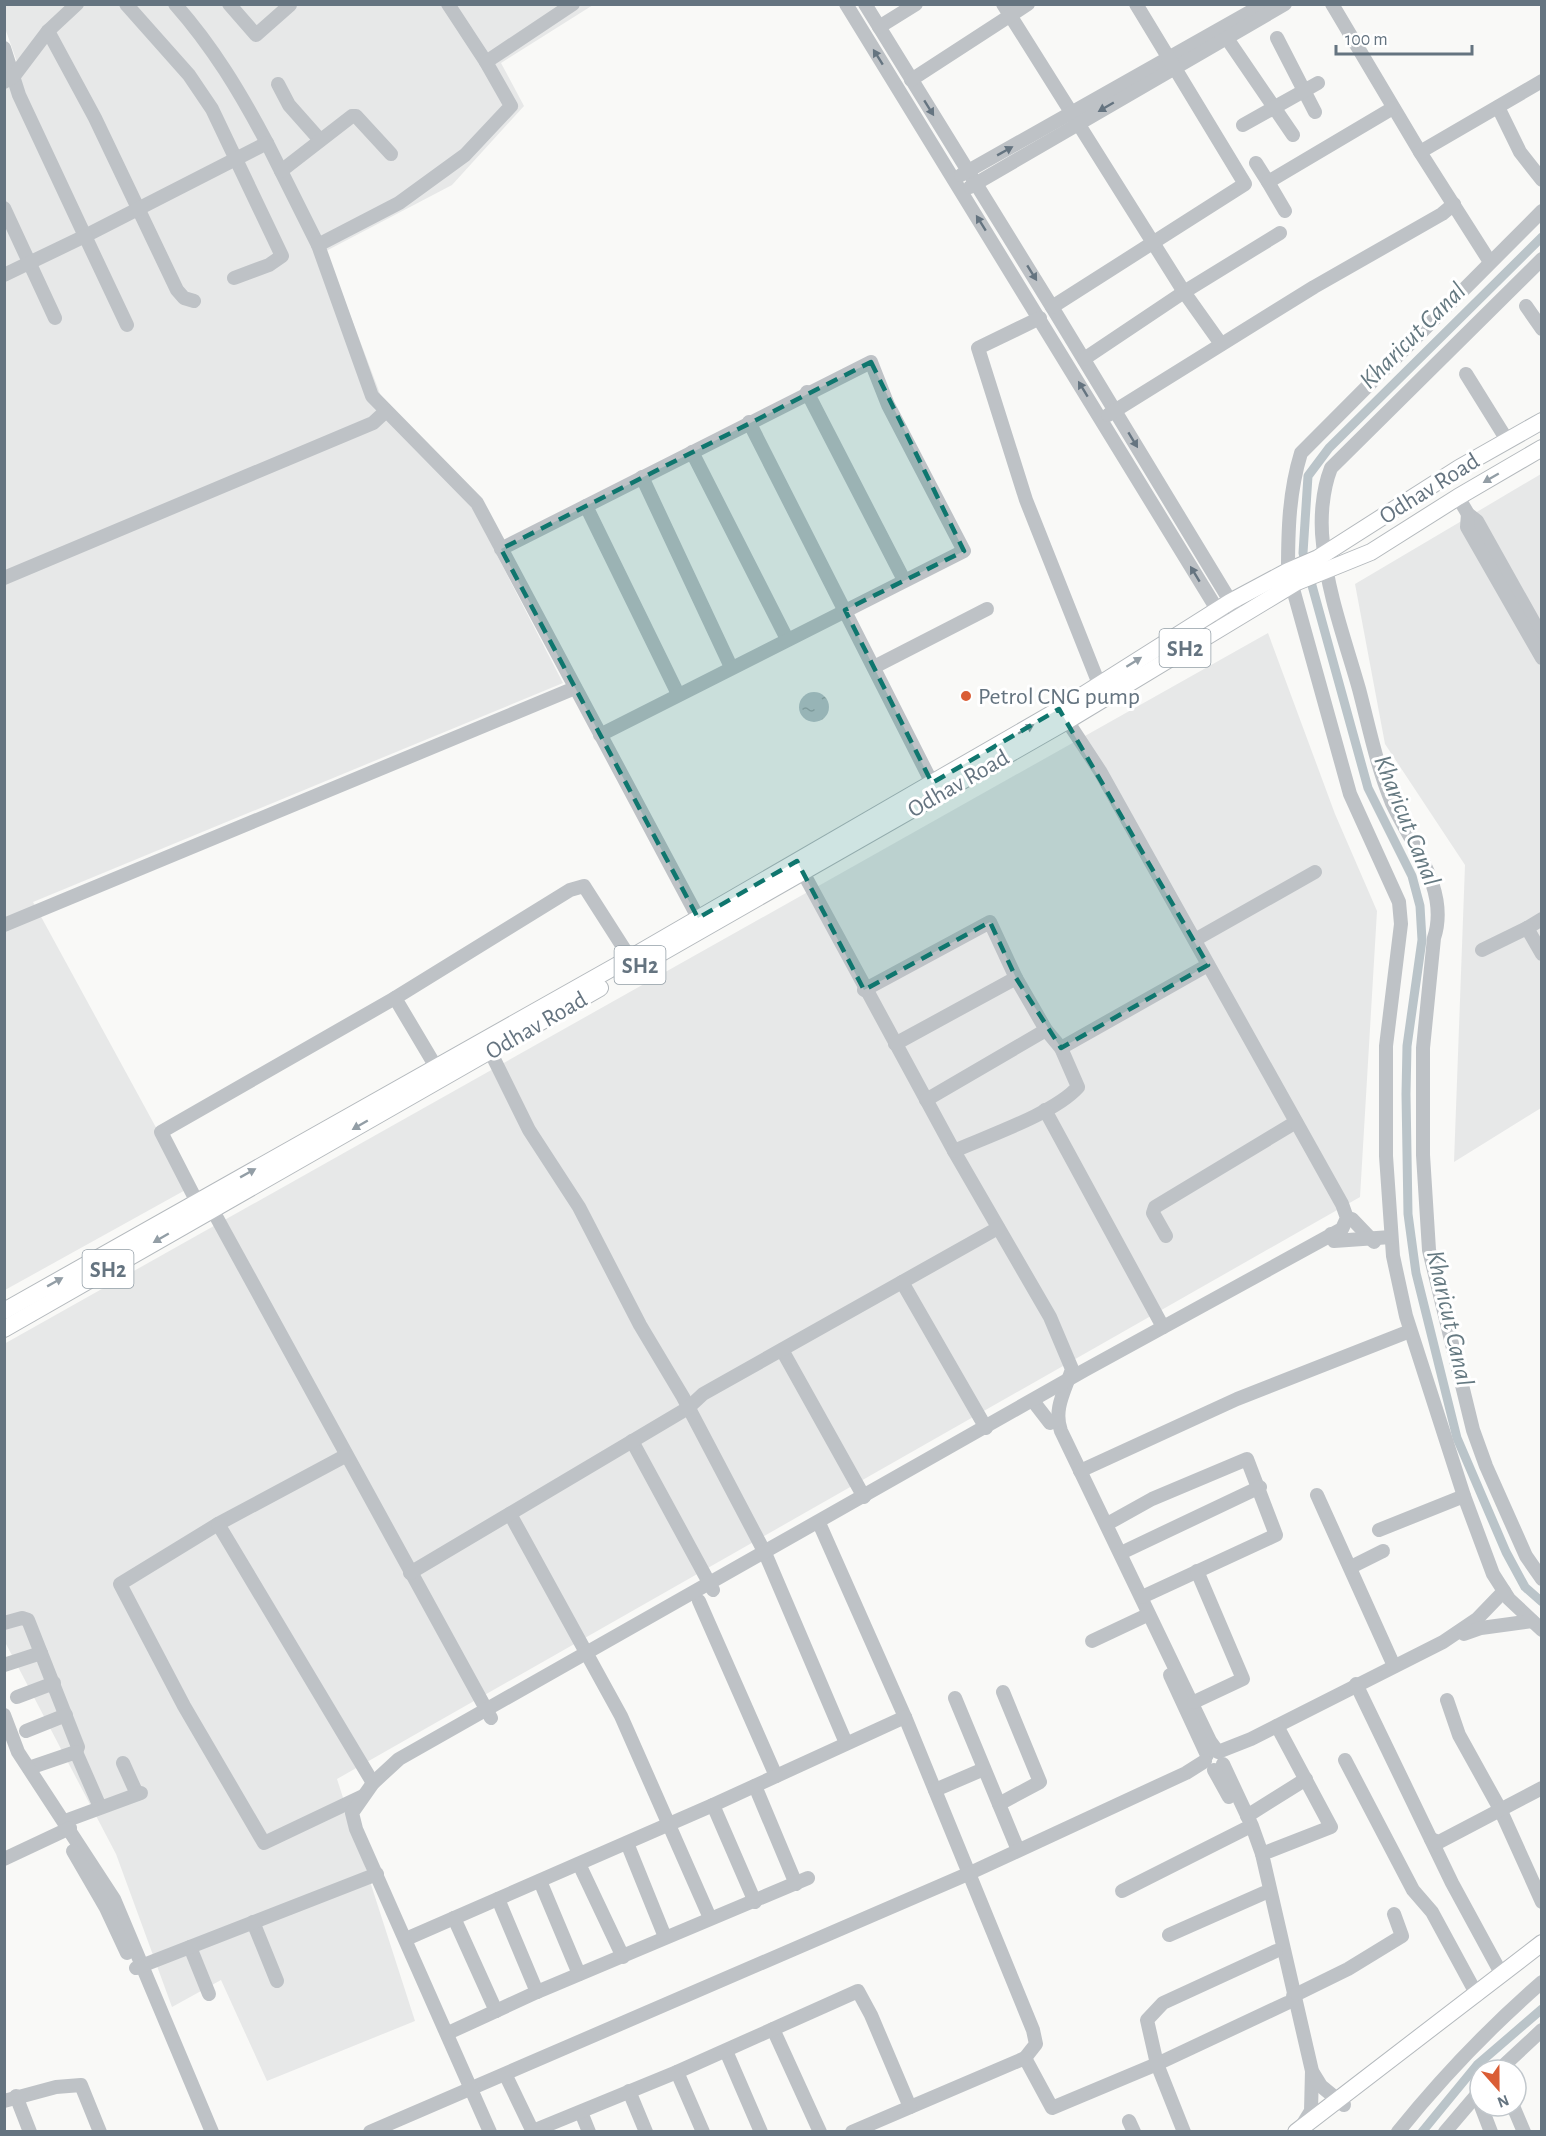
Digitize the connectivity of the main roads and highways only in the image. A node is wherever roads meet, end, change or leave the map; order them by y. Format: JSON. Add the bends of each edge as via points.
{"nodes":[{"id":1,"x":1542,"y":421,"type":"edge"},
{"id":2,"x":1542,"y":448,"type":"edge"},
{"id":3,"x":1323,"y":562,"type":"junction"},
{"id":4,"x":1228,"y":613,"type":"junction"},
{"id":5,"x":1067,"y":712,"type":"junction"},
{"id":6,"x":799,"y":867,"type":"junction"},
{"id":7,"x":701,"y":924,"type":"junction"},
{"id":8,"x":205,"y":1206,"type":"junction"},
{"id":9,"x":4,"y":1311,"type":"edge"},
{"id":10,"x":4,"y":1329,"type":"edge"},
{"id":11,"x":1542,"y":1943,"type":"edge"},
{"id":12,"x":1542,"y":1953,"type":"edge"},
{"id":13,"x":1337,"y":2105,"type":"junction"},
{"id":14,"x":1300,"y":2131,"type":"edge"}],
"edges":[{"from":1,"to":3,"type":"main road","name":"Odhav Road","number":"SH2"},
{"from":2,"to":3,"type":"main road","name":"Odhav Road","number":"SH2","one_way":true,"via":[[1371,552]]},
{"from":3,"to":4,"type":"main road","name":"Odhav Road","number":"SH2"},
{"from":4,"to":5,"type":"main road","name":"Odhav Road","number":"SH2"},
{"from":5,"to":4,"type":"main road","name":"Odhav Road","number":"SH2","one_way":true,"via":[[1099,684]]},
{"from":5,"to":6,"type":"main road","name":"Odhav Road","number":"SH2"},
{"from":6,"to":5,"type":"main road","name":"Odhav Road","number":"SH2","one_way":true,"via":[[932,783]]},
{"from":6,"to":7,"type":"main road","name":"Odhav Road","number":"SH2"},
{"from":7,"to":8,"type":"main road","name":"Odhav Road","number":"SH2","one_way":true,"via":[[490,1051]]},
{"from":8,"to":7,"type":"main road","name":"Odhav Road","number":"SH2","one_way":true,"via":[[436,1067],[630,958]]},
{"from":9,"to":8,"type":"main road","name":"Odhav Road","number":"SH2","one_way":true},
{"from":8,"to":10,"type":"main road","name":"Odhav Road","number":"SH2","one_way":true},
{"from":11,"to":13,"type":"main road"},
{"from":12,"to":13,"type":"main road"},
{"from":13,"to":14,"type":"main road"}]}
